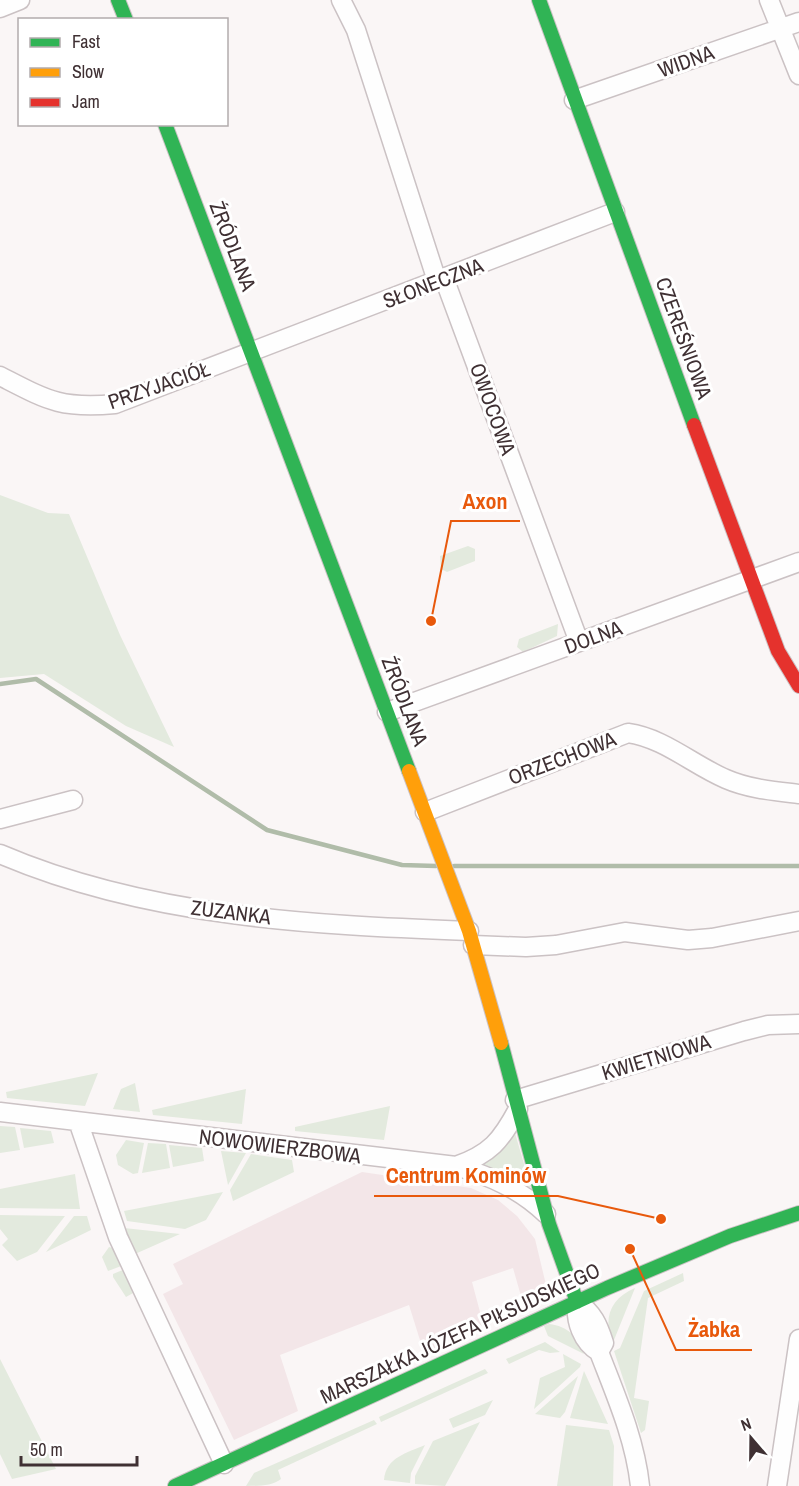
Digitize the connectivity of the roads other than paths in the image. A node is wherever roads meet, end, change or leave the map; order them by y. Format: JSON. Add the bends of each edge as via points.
{"nodes":[{"id":1,"x":21,"y":0,"type":"edge"},
{"id":2,"x":118,"y":0,"type":"edge"},
{"id":3,"x":341,"y":0,"type":"edge"},
{"id":4,"x":539,"y":0,"type":"edge"},
{"id":5,"x":769,"y":0,"type":"edge"},
{"id":6,"x":0,"y":8,"type":"edge"},
{"id":7,"x":125,"y":18,"type":"edge"},
{"id":8,"x":799,"y":22,"type":"edge"},
{"id":9,"x":781,"y":28,"type":"junction"},
{"id":10,"x":799,"y":75,"type":"edge"},
{"id":11,"x":574,"y":100,"type":"junction"},
{"id":12,"x":166,"y":126,"type":"edge"},
{"id":13,"x":615,"y":212,"type":"junction"},
{"id":14,"x":441,"y":279,"type":"junction"},
{"id":15,"x":251,"y":353,"type":"junction"},
{"id":16,"x":0,"y":376,"type":"edge"},
{"id":17,"x":799,"y":562,"type":"edge"},
{"id":18,"x":750,"y":580,"type":"junction"},
{"id":19,"x":579,"y":642,"type":"junction"},
{"id":20,"x":799,"y":686,"type":"edge"},
{"id":21,"x":387,"y":712,"type":"junction"},
{"id":22,"x":799,"y":794,"type":"edge"},
{"id":23,"x":73,"y":800,"type":"dead end"},
{"id":24,"x":425,"y":812,"type":"junction"},
{"id":25,"x":0,"y":819,"type":"edge"},
{"id":26,"x":0,"y":854,"type":"edge"},
{"id":27,"x":799,"y":921,"type":"edge"},
{"id":28,"x":471,"y":938,"type":"junction"},
{"id":29,"x":799,"y":1024,"type":"edge"},
{"id":30,"x":516,"y":1104,"type":"junction"},
{"id":31,"x":0,"y":1112,"type":"edge"},
{"id":32,"x":79,"y":1124,"type":"junction"},
{"id":33,"x":456,"y":1166,"type":"junction"},
{"id":34,"x":799,"y":1213,"type":"edge"},
{"id":35,"x":546,"y":1214,"type":"junction"},
{"id":36,"x":607,"y":1288,"type":"junction"},
{"id":37,"x":577,"y":1302,"type":"junction"},
{"id":38,"x":600,"y":1330,"type":"junction"},
{"id":39,"x":799,"y":1339,"type":"edge"},
{"id":40,"x":599,"y":1352,"type":"junction"},
{"id":41,"x":224,"y":1464,"type":"junction"},
{"id":42,"x":176,"y":1486,"type":"edge"},
{"id":43,"x":640,"y":1486,"type":"edge"},
{"id":44,"x":777,"y":1486,"type":"edge"}],
"edges":[{"from":1,"to":6,"type":"street"},
{"from":2,"to":7,"type":"street"},
{"from":3,"to":14,"type":"street","name":"OWOCOWA","via":[[356,30]]},
{"from":4,"to":11,"type":"street","name":"CZEREŚNIOWA"},
{"from":5,"to":9,"type":"street"},
{"from":8,"to":9,"type":"street","name":"WIDNA"},
{"from":9,"to":10,"type":"street"},
{"from":9,"to":11,"type":"street","name":"WIDNA"},
{"from":11,"to":13,"type":"street","name":"CZEREŚNIOWA"},
{"from":12,"to":15,"type":"street","name":"ŹRÓDLANA"},
{"from":13,"to":14,"type":"street","name":"SŁONECZNA"},
{"from":13,"to":18,"type":"street","name":"CZEREŚNIOWA"},
{"from":14,"to":15,"type":"street","name":"SŁONECZNA"},
{"from":14,"to":19,"type":"street","name":"OWOCOWA"},
{"from":15,"to":16,"type":"street","name":"PRZYJACIÓŁ","via":[[115,404],[84,407],[52,402]]},
{"from":15,"to":21,"type":"street","name":"ŹRÓDLANA"},
{"from":17,"to":18,"type":"street","name":"DOLNA"},
{"from":18,"to":19,"type":"street","name":"DOLNA"},
{"from":18,"to":20,"type":"street","name":"CZEREŚNIOWA","via":[[778,651]]},
{"from":19,"to":21,"type":"street","name":"DOLNA"},
{"from":21,"to":24,"type":"street","name":"ŹRÓDLANA"},
{"from":22,"to":24,"type":"street","name":"ORZECHOWA","via":[[768,791],[725,778],[641,735],[628,733]]},
{"from":23,"to":25,"type":"street"},
{"from":24,"to":28,"type":"street","name":"ŹRÓDLANA"},
{"from":26,"to":28,"type":"street","name":"ZUZANKA","via":[[98,889],[155,901],[227,913]]},
{"from":27,"to":28,"type":"street","name":"ZUZANKA","via":[[688,940],[625,932],[526,947]]},
{"from":28,"to":30,"type":"street","name":"ŹRÓDLANA"},
{"from":29,"to":30,"type":"street","name":"KWIETNIOWA","via":[[744,1030]]},
{"from":30,"to":33,"type":"street","via":[[494,1146]]},
{"from":30,"to":35,"type":"street","name":"ŹRÓDLANA"},
{"from":31,"to":32,"type":"street","name":"NOWOWIERZBOWA"},
{"from":32,"to":33,"type":"street","name":"NOWOWIERZBOWA"},
{"from":32,"to":41,"type":"street","via":[[118,1237]]},
{"from":33,"to":35,"type":"street","name":"NOWOWIERZBOWA","via":[[496,1179],[529,1198]]},
{"from":34,"to":36,"type":"street","name":"MARSZAŁKA JÓZEFA PIŁSUDSKIEGO","via":[[730,1236]]},
{"from":35,"to":37,"type":"street","name":"ŹRÓDLANA"},
{"from":36,"to":37,"type":"street","name":"MARSZAŁKA JÓZEFA PIŁSUDSKIEGO"},
{"from":36,"to":38,"type":"street"},
{"from":37,"to":38,"type":"street","via":[[592,1313]]},
{"from":37,"to":40,"type":"street","via":[[576,1318],[590,1347]]},
{"from":37,"to":41,"type":"street","name":"MARSZAŁKA JÓZEFA PIŁSUDSKIEGO"},
{"from":38,"to":40,"type":"street","via":[[604,1343]]},
{"from":39,"to":44,"type":"street"},
{"from":40,"to":43,"type":"street","via":[[627,1424]]},
{"from":41,"to":42,"type":"street","name":"MARSZAŁKA JÓZEFA PIŁSUDSKIEGO"}]}
